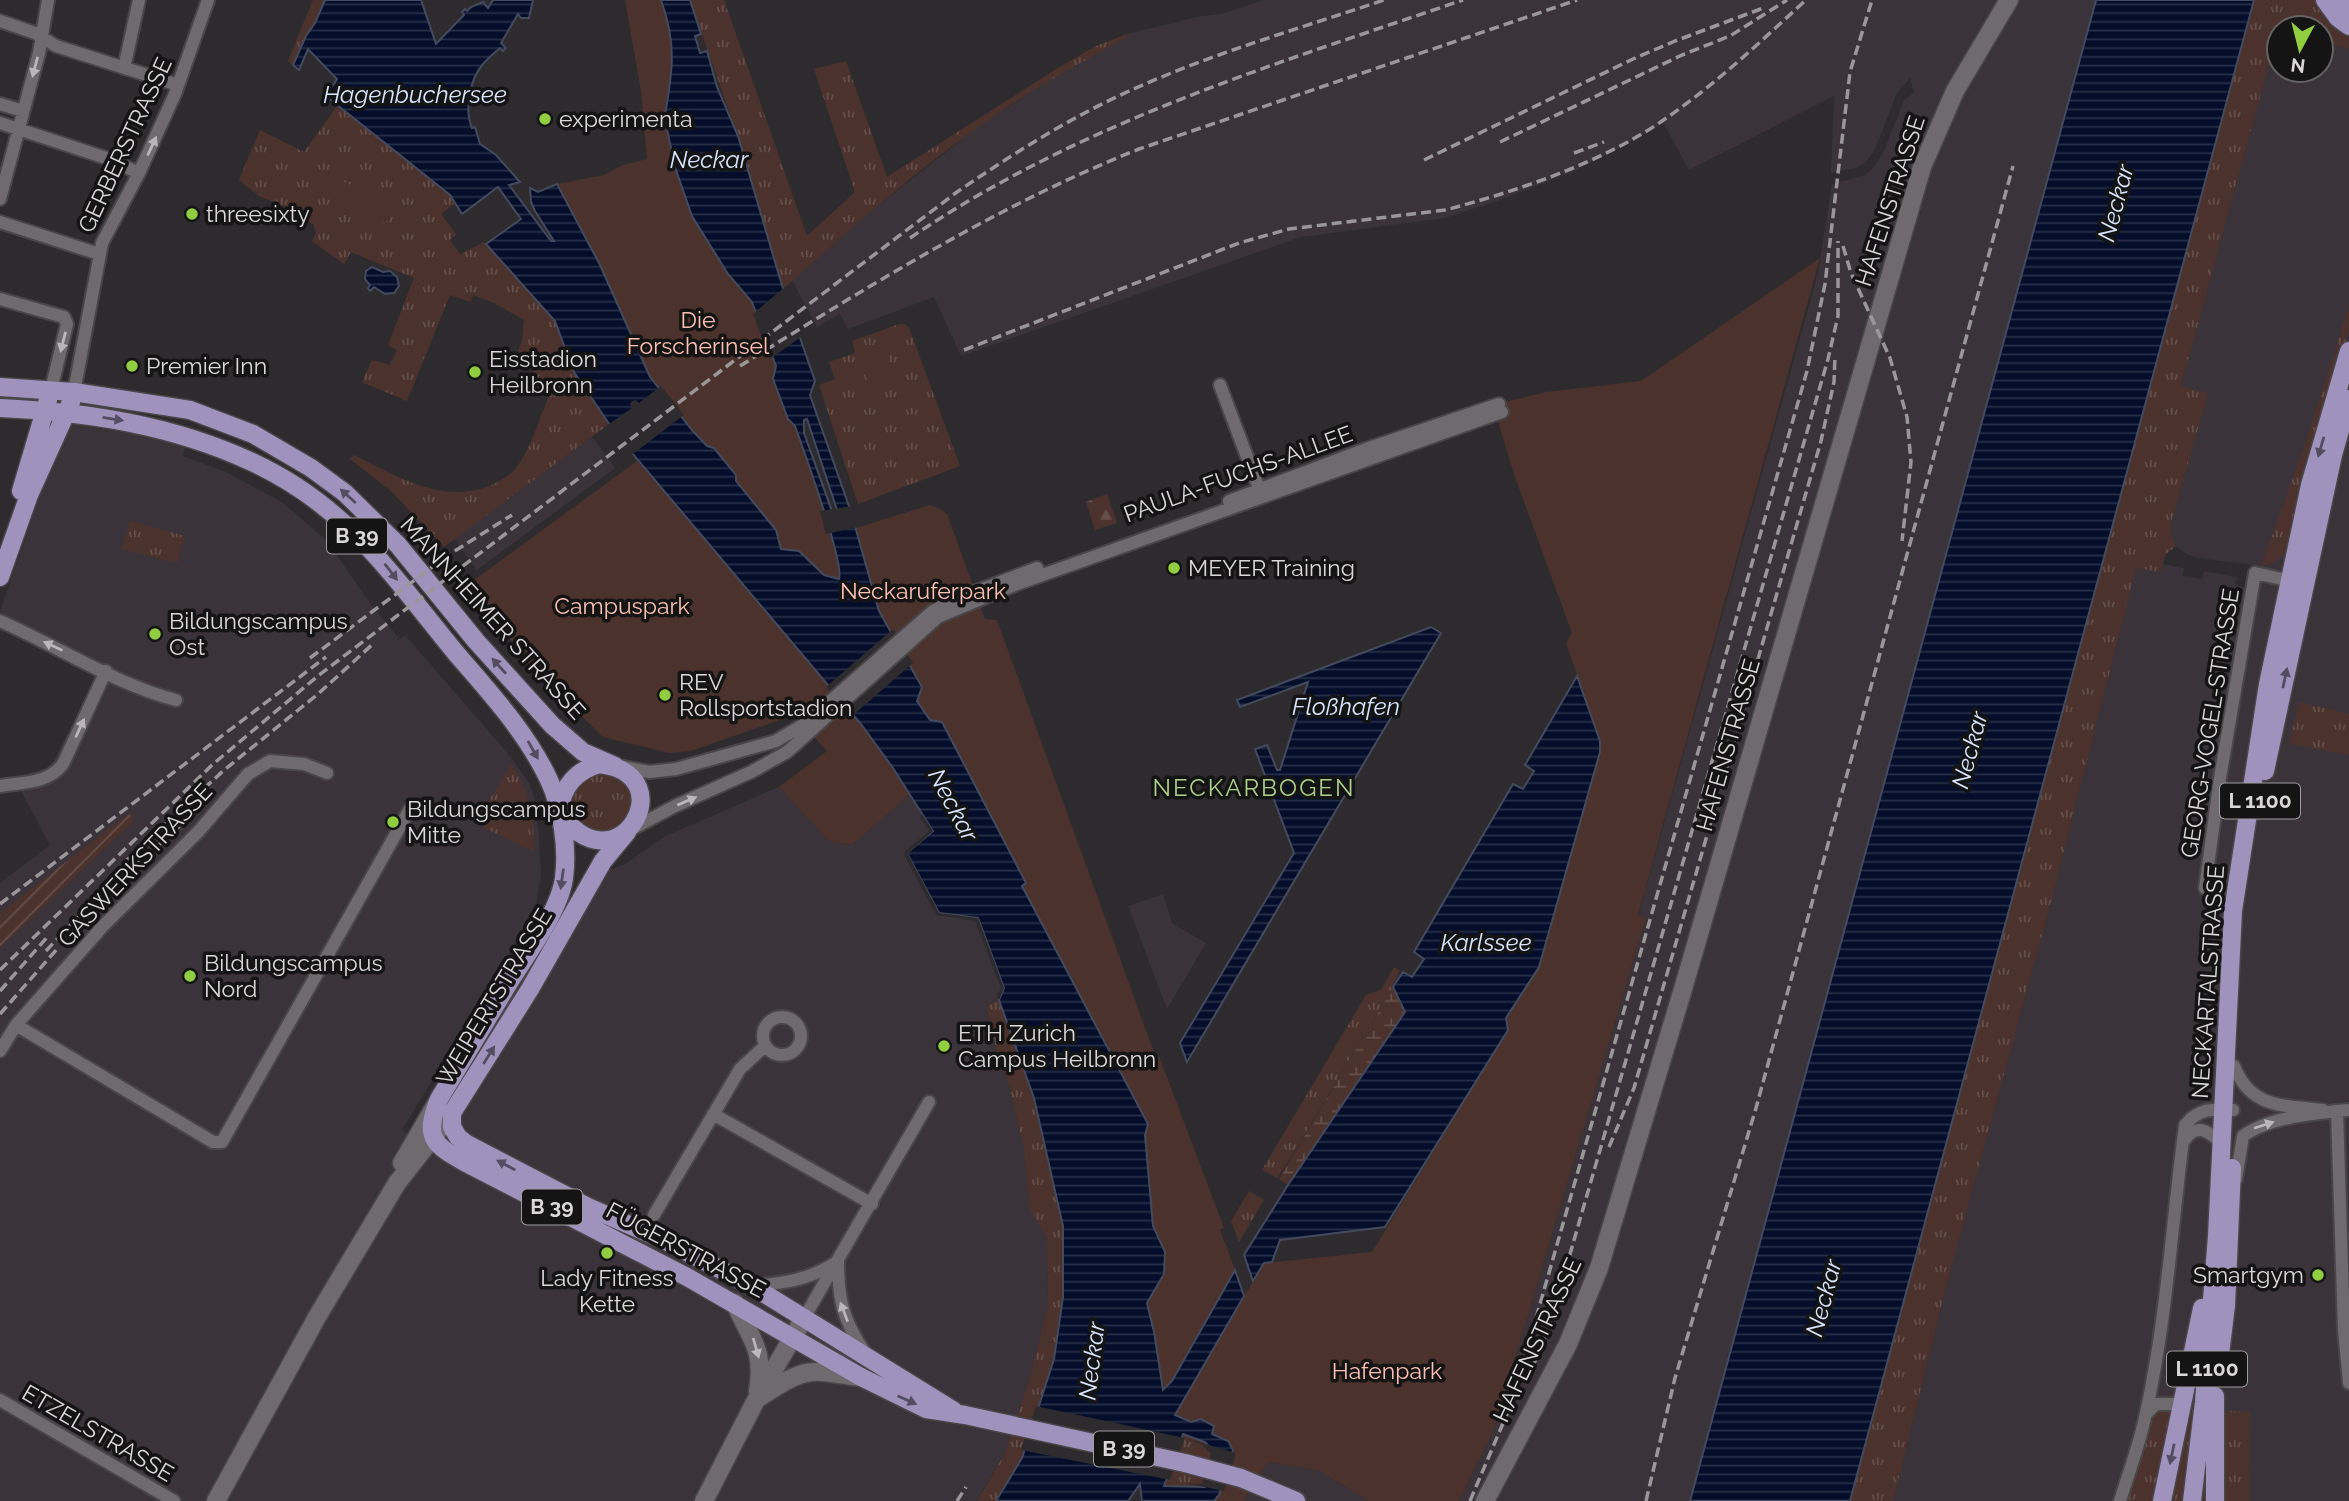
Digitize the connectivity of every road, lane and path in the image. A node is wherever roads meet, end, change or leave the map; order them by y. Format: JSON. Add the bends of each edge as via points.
{"nodes":[{"id":1,"x":48,"y":0,"type":"edge"},
{"id":2,"x":139,"y":0,"type":"edge"},
{"id":3,"x":208,"y":0,"type":"edge"},
{"id":4,"x":2009,"y":0,"type":"edge"},
{"id":5,"x":2325,"y":0,"type":"edge"},
{"id":6,"x":2341,"y":0,"type":"edge"},
{"id":7,"x":2349,"y":10,"type":"edge"},
{"id":8,"x":0,"y":21,"type":"edge"},
{"id":9,"x":2349,"y":26,"type":"edge"},
{"id":10,"x":42,"y":37,"type":"junction"},
{"id":11,"x":124,"y":68,"type":"junction"},
{"id":12,"x":178,"y":85,"type":"junction"},
{"id":13,"x":0,"y":104,"type":"edge"},
{"id":14,"x":23,"y":111,"type":"junction"},
{"id":15,"x":0,"y":123,"type":"edge"},
{"id":16,"x":19,"y":129,"type":"junction"},
{"id":17,"x":139,"y":173,"type":"junction"},
{"id":18,"x":0,"y":200,"type":"edge"},
{"id":19,"x":0,"y":222,"type":"edge"},
{"id":20,"x":99,"y":254,"type":"junction"},
{"id":21,"x":0,"y":299,"type":"edge"},
{"id":22,"x":90,"y":309,"type":"junction"},
{"id":23,"x":64,"y":317,"type":"junction"},
{"id":24,"x":2349,"y":351,"type":"edge"},
{"id":25,"x":1220,"y":385,"type":"dead end"},
{"id":26,"x":0,"y":387,"type":"edge"},
{"id":27,"x":51,"y":390,"type":"junction"},
{"id":28,"x":74,"y":392,"type":"junction"},
{"id":29,"x":2349,"y":399,"type":"edge"},
{"id":30,"x":0,"y":408,"type":"edge"},
{"id":31,"x":1501,"y":408,"type":"dead end"},
{"id":32,"x":45,"y":411,"type":"junction"},
{"id":33,"x":68,"y":412,"type":"junction"},
{"id":34,"x":227,"y":424,"type":"junction"},
{"id":35,"x":2349,"y":437,"type":"edge"},
{"id":36,"x":217,"y":447,"type":"junction"},
{"id":37,"x":1261,"y":493,"type":"junction"},
{"id":38,"x":2325,"y":497,"type":"junction"},
{"id":39,"x":1,"y":573,"type":"edge"},
{"id":40,"x":2298,"y":582,"type":"junction"},
{"id":41,"x":0,"y":621,"type":"edge"},
{"id":42,"x":106,"y":671,"type":"junction"},
{"id":43,"x":176,"y":700,"type":"dead end"},
{"id":44,"x":807,"y":729,"type":"junction"},
{"id":45,"x":615,"y":766,"type":"junction"},
{"id":46,"x":327,"y":773,"type":"dead end"},
{"id":47,"x":0,"y":786,"type":"edge"},
{"id":48,"x":410,"y":809,"type":"dead end"},
{"id":49,"x":559,"y":811,"type":"junction"},
{"id":50,"x":627,"y":832,"type":"junction"},
{"id":51,"x":2205,"y":888,"type":"dead end"},
{"id":52,"x":16,"y":1025,"type":"junction"},
{"id":53,"x":765,"y":1046,"type":"dead end"},
{"id":54,"x":0,"y":1051,"type":"edge"},
{"id":55,"x":2234,"y":1066,"type":"junction"},
{"id":56,"x":439,"y":1099,"type":"junction"},
{"id":57,"x":929,"y":1102,"type":"dead end"},
{"id":58,"x":2228,"y":1110,"type":"junction"},
{"id":59,"x":2343,"y":1111,"type":"edge"},
{"id":60,"x":453,"y":1113,"type":"junction"},
{"id":61,"x":713,"y":1114,"type":"junction"},
{"id":62,"x":432,"y":1137,"type":"junction"},
{"id":63,"x":2182,"y":1142,"type":"junction"},
{"id":64,"x":2222,"y":1143,"type":"junction"},
{"id":65,"x":397,"y":1183,"type":"junction"},
{"id":66,"x":872,"y":1204,"type":"junction"},
{"id":67,"x":654,"y":1215,"type":"dead end"},
{"id":68,"x":2224,"y":1232,"type":"junction"},
{"id":69,"x":838,"y":1261,"type":"junction"},
{"id":70,"x":752,"y":1286,"type":"junction"},
{"id":71,"x":735,"y":1303,"type":"junction"},
{"id":72,"x":804,"y":1318,"type":"junction"},
{"id":73,"x":793,"y":1337,"type":"junction"},
{"id":74,"x":868,"y":1358,"type":"junction"},
{"id":75,"x":860,"y":1377,"type":"junction"},
{"id":76,"x":2349,"y":1382,"type":"edge"},
{"id":77,"x":2215,"y":1396,"type":"junction"},
{"id":78,"x":757,"y":1398,"type":"junction"},
{"id":79,"x":0,"y":1400,"type":"edge"},
{"id":80,"x":2182,"y":1407,"type":"junction"},
{"id":81,"x":957,"y":1413,"type":"junction"},
{"id":82,"x":2146,"y":1414,"type":"junction"},
{"id":83,"x":1263,"y":1491,"type":"edge"},
{"id":84,"x":174,"y":1501,"type":"edge"},
{"id":85,"x":216,"y":1501,"type":"edge"},
{"id":86,"x":704,"y":1501,"type":"edge"},
{"id":87,"x":1296,"y":1501,"type":"edge"},
{"id":88,"x":1485,"y":1501,"type":"edge"},
{"id":89,"x":2120,"y":1501,"type":"edge"},
{"id":90,"x":2162,"y":1501,"type":"edge"},
{"id":91,"x":2192,"y":1501,"type":"edge"},
{"id":92,"x":2199,"y":1501,"type":"edge"},
{"id":93,"x":2215,"y":1501,"type":"edge"}],
"edges":[{"from":1,"to":10,"type":"street"},
{"from":2,"to":11,"type":"street"},
{"from":3,"to":12,"type":"street","name":"GERBERSTRASSE"},
{"from":4,"to":88,"type":"main road","name":"HAFENSTRASSE","via":[[1955,92],[1922,167],[1599,1268],[1568,1344]]},
{"from":5,"to":9,"type":"main road"},
{"from":6,"to":7,"type":"main road"},
{"from":8,"to":10,"type":"street"},
{"from":10,"to":11,"type":"street"},
{"from":10,"to":14,"type":"street","one_way":true},
{"from":11,"to":12,"type":"street"},
{"from":17,"to":12,"type":"street","name":"GERBERSTRASSE","one_way":true},
{"from":13,"to":14,"type":"street"},
{"from":14,"to":16,"type":"street"},
{"from":15,"to":16,"type":"street"},
{"from":16,"to":17,"type":"street"},
{"from":16,"to":18,"type":"street"},
{"from":17,"to":20,"type":"street","name":"GERBERSTRASSE"},
{"from":19,"to":20,"type":"street"},
{"from":20,"to":22,"type":"street","name":"GERBERSTRASSE"},
{"from":21,"to":23,"type":"street"},
{"from":22,"to":23,"type":"street"},
{"from":22,"to":28,"type":"street","name":"GERBERSTRASSE"},
{"from":23,"to":27,"type":"street","one_way":true,"via":[[67,324]]},
{"from":24,"to":40,"type":"main road","name":"NECKARTALSTRASSE","number":"L 1100","one_way":true,"via":[[2310,485]]},
{"from":25,"to":37,"type":"street"},
{"from":26,"to":27,"type":"main road","name":"MANNHEIMER STRASSE"},
{"from":27,"to":28,"type":"main road","name":"MANNHEIMER STRASSE","number":"B 39"},
{"from":27,"to":32,"type":"main road"},
{"from":28,"to":33,"type":"main road"},
{"from":28,"to":34,"type":"main road","name":"MANNHEIMER STRASSE","number":"B 39","via":[[190,410]]},
{"from":29,"to":38,"type":"main road","name":"NECKARTALSTRASSE","number":"L 1100"},
{"from":30,"to":32,"type":"main road","name":"MANNHEIMER STRASSE","number":"B 39"},
{"from":31,"to":37,"type":"street","name":"PAULA-FUCHS-ALLEE"},
{"from":32,"to":33,"type":"main road","name":"MANNHEIMER STRASSE","number":"B 39"},
{"from":32,"to":39,"type":"main road"},
{"from":33,"to":36,"type":"main road","name":"MANNHEIMER STRASSE","number":"B 39","one_way":true,"via":[[139,423]]},
{"from":33,"to":39,"type":"main road","via":[[29,495]]},
{"from":34,"to":36,"type":"main road"},
{"from":45,"to":34,"type":"main road","name":"MANNHEIMER STRASSE","number":"B 39","one_way":true,"via":[[583,751],[552,725],[398,545],[345,493],[253,434]]},
{"from":35,"to":38,"type":"main road"},
{"from":36,"to":49,"type":"main road","name":"MANNHEIMER STRASSE","number":"B 39","one_way":true,"via":[[254,463],[331,510],[381,558],[525,736],[550,781]]},
{"from":37,"to":44,"type":"street","name":"PAULA-FUCHS-ALLEE","via":[[994,588],[936,614]]},
{"from":38,"to":40,"type":"main road","name":"NECKARTALSTRASSE","number":"L 1100"},
{"from":40,"to":51,"type":"street","name":"GEORG-VOGEL-STRASSE","via":[[2255,573]]},
{"from":55,"to":40,"type":"main road","name":"NECKARTALSTRASSE","number":"L 1100","one_way":true,"via":[[2244,898]]},
{"from":40,"to":58,"type":"main road","name":"NECKARTALSTRASSE","number":"L 1100","via":[[2268,684],[2233,911]]},
{"from":42,"to":41,"type":"street","one_way":true},
{"from":42,"to":43,"type":"street"},
{"from":47,"to":42,"type":"street","one_way":true,"via":[[54,775]]},
{"from":44,"to":45,"type":"street","name":"MANNHEIMER STRASSE","via":[[676,769],[649,772]]},
{"from":50,"to":44,"type":"street","one_way":true,"via":[[787,752]]},
{"from":45,"to":49,"type":"main road","via":[[583,769],[563,793]]},
{"from":45,"to":50,"type":"main road","number":"B 39","via":[[627,772],[641,795],[641,809]]},
{"from":46,"to":52,"type":"street","name":"GASWERKSTRASSE","via":[[304,764],[270,761],[248,774]]},
{"from":48,"to":52,"type":"street","via":[[222,1142],[213,1142]]},
{"from":49,"to":50,"type":"main road","via":[[568,824],[590,839],[616,839]]},
{"from":49,"to":56,"type":"main road","name":"WEIPERTSTRASSE","number":"B 39","one_way":true,"via":[[562,889]]},
{"from":60,"to":50,"type":"main road","name":"WEIPERTSTRASSE","number":"B 39","one_way":true,"via":[[603,861]]},
{"from":52,"to":54,"type":"street","name":"GASWERKSTRASSE"},
{"from":53,"to":61,"type":"street","via":[[740,1069]]},
{"from":55,"to":58,"type":"main road","name":"NECKARTALSTRASSE","number":"L 1100"},
{"from":55,"to":59,"type":"street","via":[[2254,1097]]},
{"from":56,"to":62,"type":"main road","number":"B 39","via":[[432,1117]]},
{"from":56,"to":65,"type":"main road","name":"WEIPERTSTRASSE","via":[[405,1154]]},
{"from":57,"to":66,"type":"street"},
{"from":58,"to":63,"type":"street","via":[[2194,1114],[2185,1125]]},
{"from":58,"to":64,"type":"main road","name":"NECKARTALSTRASSE","number":"L 1100"},
{"from":58,"to":68,"type":"main road","name":"NECKARTALSTRASSE","number":"L 1100"},
{"from":68,"to":59,"type":"street","one_way":true,"via":[[2242,1136],[2276,1121]]},
{"from":59,"to":76,"type":"street","via":[[2344,1330]]},
{"from":60,"to":62,"type":"main road","name":"WEIPERTSTRASSE"},
{"from":70,"to":60,"type":"main road","name":"FÜGERSTRASSE","number":"B 39","one_way":true,"via":[[467,1144],[452,1127]]},
{"from":61,"to":66,"type":"street"},
{"from":61,"to":67,"type":"street"},
{"from":62,"to":65,"type":"main road","name":"WEIPERTSTRASSE"},
{"from":62,"to":71,"type":"main road","name":"FÜGERSTRASSE","number":"B 39","via":[[438,1146],[468,1164]]},
{"from":63,"to":64,"type":"street","via":[[2199,1129]]},
{"from":63,"to":82,"type":"street","via":[[2168,1278]]},
{"from":64,"to":68,"type":"main road","name":"NECKARTALSTRASSE","number":"L 1100"},
{"from":65,"to":85,"type":"main road","name":"WEIPERTSTRASSE"},
{"from":66,"to":69,"type":"street"},
{"from":68,"to":77,"type":"main road","name":"NECKARTALSTRASSE","number":"L 1100","via":[[2225,1306]]},
{"from":68,"to":80,"type":"main road"},
{"from":68,"to":91,"type":"main road","name":"NECKARTALSTRASSE","number":"L 1100"},
{"from":69,"to":70,"type":"street","via":[[790,1283]]},
{"from":69,"to":72,"type":"street"},
{"from":74,"to":69,"type":"street","one_way":true,"via":[[839,1300]]},
{"from":70,"to":72,"type":"main road","name":"FÜGERSTRASSE","number":"B 39"},
{"from":71,"to":73,"type":"main road","name":"FÜGERSTRASSE","number":"B 39"},
{"from":71,"to":78,"type":"main road","one_way":true,"via":[[759,1352]]},
{"from":72,"to":73,"type":"main road"},
{"from":72,"to":74,"type":"main road","name":"FÜGERSTRASSE","number":"B 39"},
{"from":73,"to":75,"type":"main road","name":"FÜGERSTRASSE","number":"B 39"},
{"from":73,"to":78,"type":"main road"},
{"from":74,"to":81,"type":"main road","name":"FÜGERSTRASSE","number":"B 39"},
{"from":75,"to":78,"type":"main road","via":[[807,1372]]},
{"from":75,"to":81,"type":"main road","name":"FÜGERSTRASSE","number":"B 39","one_way":true,"via":[[926,1409]]},
{"from":77,"to":92,"type":"main road","name":"NECKARTALSTRASSE","number":"L 1100"},
{"from":77,"to":93,"type":"main road"},
{"from":78,"to":86,"type":"main road"},
{"from":79,"to":84,"type":"street","name":"ETZELSTRASSE"},
{"from":80,"to":82,"type":"street","via":[[2156,1404]]},
{"from":80,"to":90,"type":"main road","one_way":true},
{"from":81,"to":83,"type":"main road","name":"FÜGERSTRASSE","number":"B 39","via":[[1185,1462]]},
{"from":82,"to":89,"type":"street"},
{"from":83,"to":87,"type":"main road","number":"B 39"}]}
